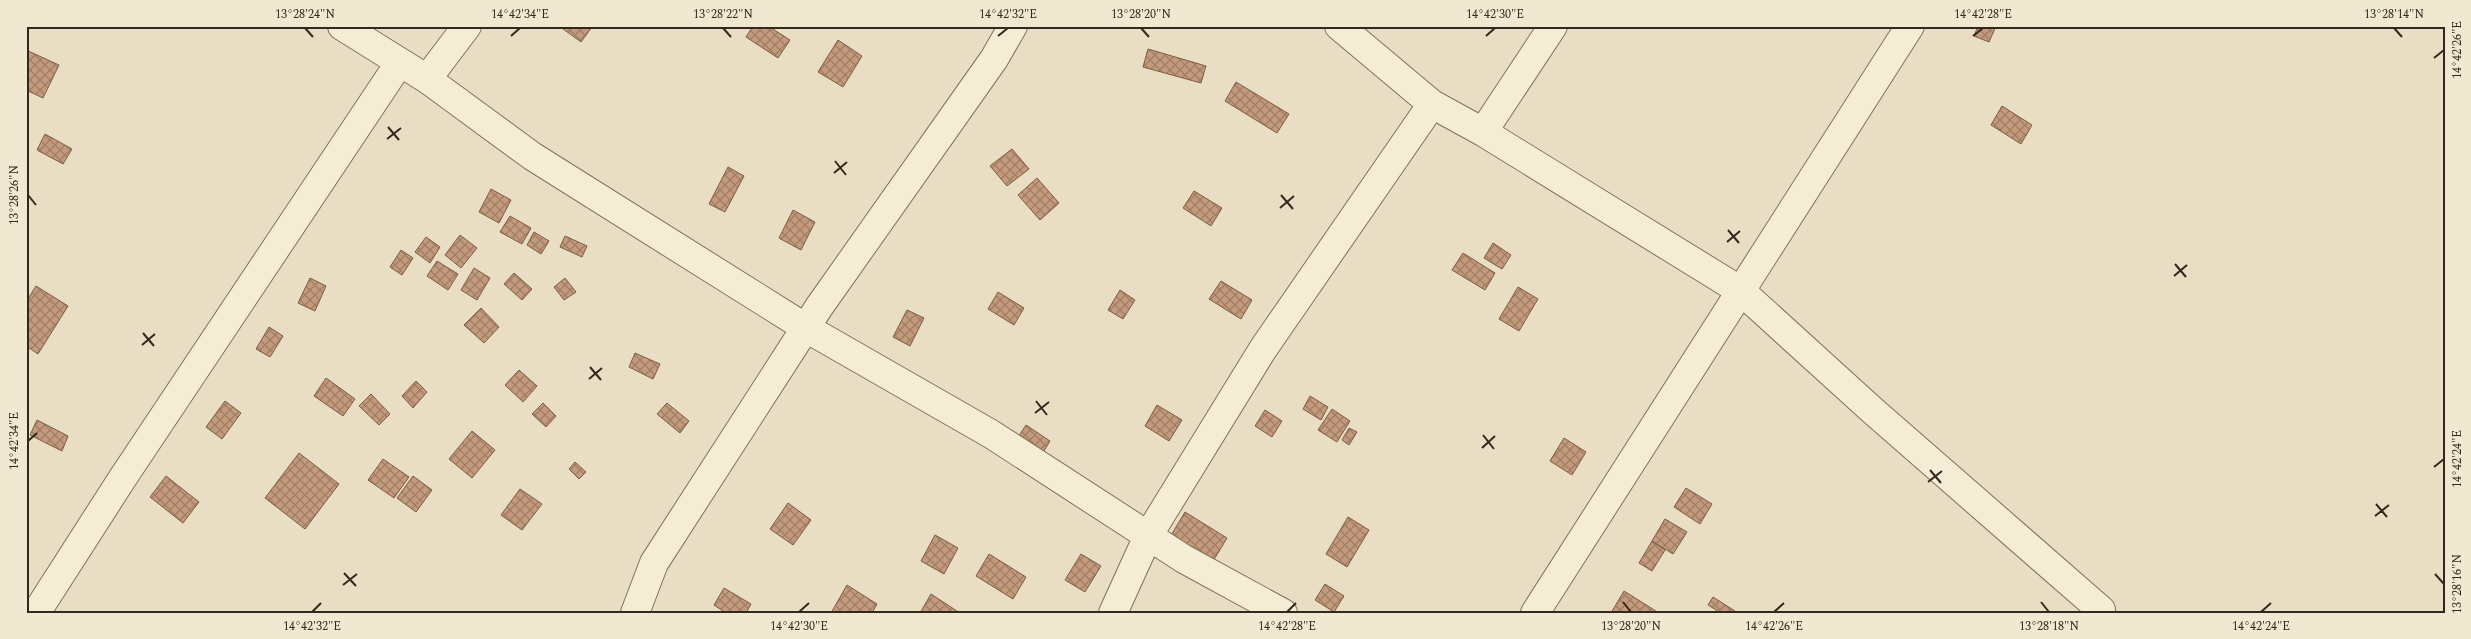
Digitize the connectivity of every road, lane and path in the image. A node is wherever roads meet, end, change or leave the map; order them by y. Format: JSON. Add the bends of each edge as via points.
{"nodes":[{"id":1,"x":342,"y":26,"type":"edge"},
{"id":2,"x":467,"y":26,"type":"edge"},
{"id":3,"x":1013,"y":26,"type":"edge"},
{"id":4,"x":1339,"y":26,"type":"edge"},
{"id":5,"x":1553,"y":26,"type":"edge"},
{"id":6,"x":1910,"y":26,"type":"edge"},
{"id":7,"x":400,"y":62,"type":"junction"},
{"id":8,"x":427,"y":79,"type":"junction"},
{"id":9,"x":1432,"y":104,"type":"junction"},
{"id":10,"x":1483,"y":132,"type":"junction"},
{"id":11,"x":1742,"y":292,"type":"junction"},
{"id":12,"x":806,"y":328,"type":"junction"},
{"id":13,"x":1148,"y":536,"type":"junction"},
{"id":14,"x":2101,"y":610,"type":"dead end"},
{"id":15,"x":36,"y":613,"type":"edge"},
{"id":16,"x":635,"y":613,"type":"edge"},
{"id":17,"x":1113,"y":613,"type":"edge"},
{"id":18,"x":1284,"y":613,"type":"edge"},
{"id":19,"x":1535,"y":613,"type":"edge"}],
"edges":[{"from":1,"to":7,"type":"street"},
{"from":2,"to":8,"type":"street"},
{"from":3,"to":12,"type":"street","via":[[994,59]]},
{"from":4,"to":9,"type":"street"},
{"from":5,"to":10,"type":"street"},
{"from":6,"to":11,"type":"street"},
{"from":7,"to":8,"type":"street"},
{"from":7,"to":15,"type":"street"},
{"from":8,"to":12,"type":"street","via":[[532,156]]},
{"from":9,"to":10,"type":"street"},
{"from":9,"to":13,"type":"street","via":[[1263,349]]},
{"from":10,"to":11,"type":"street"},
{"from":11,"to":14,"type":"street"},
{"from":11,"to":19,"type":"street"},
{"from":12,"to":13,"type":"street","via":[[991,434]]},
{"from":12,"to":16,"type":"street","via":[[654,563]]},
{"from":13,"to":17,"type":"street"},
{"from":13,"to":18,"type":"street"}]}
